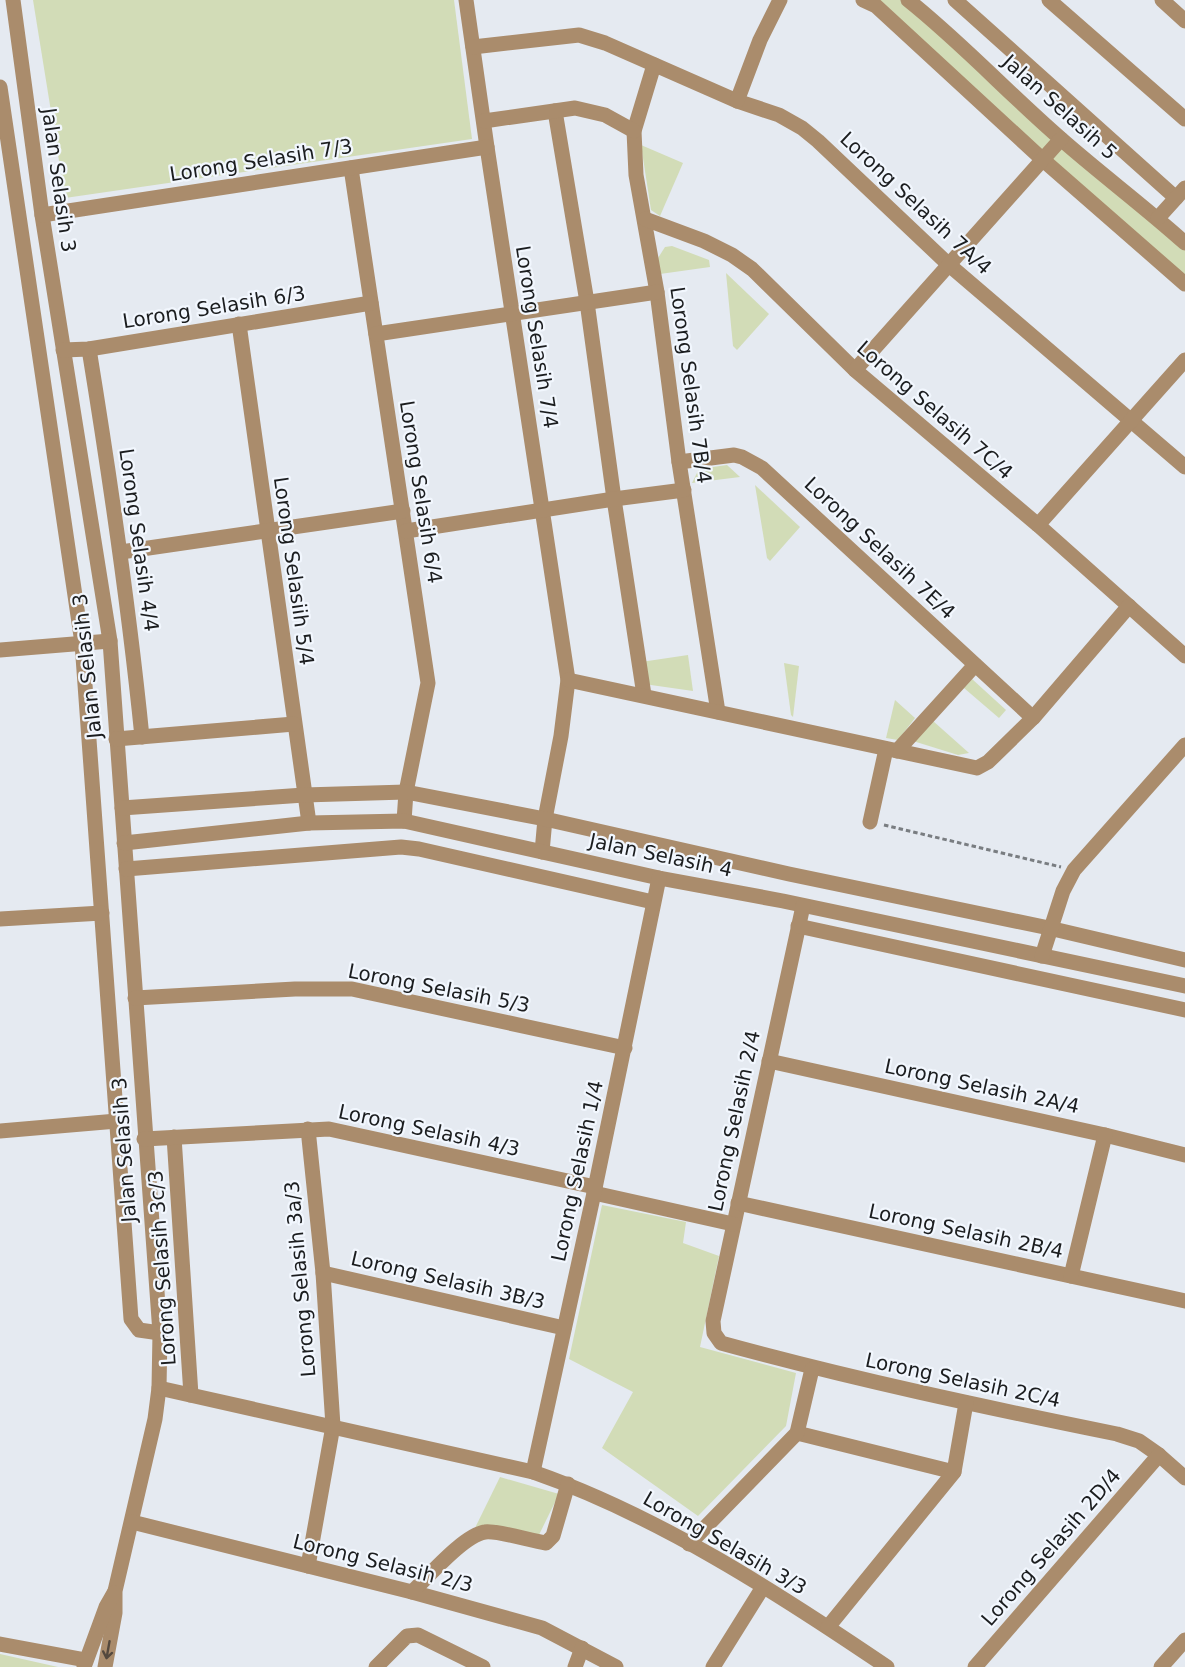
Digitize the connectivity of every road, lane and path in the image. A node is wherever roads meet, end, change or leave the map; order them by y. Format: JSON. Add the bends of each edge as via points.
{"nodes":[{"id":1,"x":14,"y":0,"type":"edge"},
{"id":2,"x":466,"y":0,"type":"edge"},
{"id":3,"x":780,"y":0,"type":"edge"},
{"id":4,"x":863,"y":0,"type":"edge"},
{"id":5,"x":908,"y":0,"type":"edge"},
{"id":6,"x":955,"y":0,"type":"edge"},
{"id":7,"x":1049,"y":0,"type":"edge"},
{"id":8,"x":1162,"y":0,"type":"edge"},
{"id":9,"x":1185,"y":21,"type":"edge"},
{"id":10,"x":473,"y":46,"type":"junction"},
{"id":11,"x":654,"y":65,"type":"junction"},
{"id":12,"x":0,"y":87,"type":"edge"},
{"id":13,"x":737,"y":101,"type":"junction"},
{"id":14,"x":555,"y":111,"type":"junction"},
{"id":15,"x":1185,"y":119,"type":"edge"},
{"id":16,"x":484,"y":121,"type":"junction"},
{"id":17,"x":634,"y":131,"type":"junction"},
{"id":18,"x":1061,"y":139,"type":"junction"},
{"id":19,"x":487,"y":147,"type":"junction"},
{"id":20,"x":1042,"y":159,"type":"junction"},
{"id":21,"x":351,"y":168,"type":"junction"},
{"id":22,"x":1180,"y":193,"type":"edge"},
{"id":23,"x":42,"y":214,"type":"junction"},
{"id":24,"x":1158,"y":218,"type":"junction"},
{"id":25,"x":645,"y":219,"type":"junction"},
{"id":26,"x":1185,"y":243,"type":"edge"},
{"id":27,"x":948,"y":264,"type":"junction"},
{"id":28,"x":1185,"y":284,"type":"edge"},
{"id":29,"x":657,"y":292,"type":"junction"},
{"id":30,"x":587,"y":302,"type":"junction"},
{"id":31,"x":371,"y":303,"type":"junction"},
{"id":32,"x":512,"y":315,"type":"junction"},
{"id":33,"x":238,"y":324,"type":"junction"},
{"id":34,"x":376,"y":334,"type":"junction"},
{"id":35,"x":90,"y":349,"type":"junction"},
{"id":36,"x":63,"y":351,"type":"junction"},
{"id":37,"x":1185,"y":360,"type":"edge"},
{"id":38,"x":855,"y":370,"type":"junction"},
{"id":39,"x":1131,"y":420,"type":"junction"},
{"id":40,"x":679,"y":462,"type":"junction"},
{"id":41,"x":1185,"y":467,"type":"edge"},
{"id":42,"x":684,"y":490,"type":"junction"},
{"id":43,"x":614,"y":499,"type":"junction"},
{"id":44,"x":403,"y":511,"type":"junction"},
{"id":45,"x":543,"y":511,"type":"junction"},
{"id":46,"x":1038,"y":525,"type":"junction"},
{"id":47,"x":266,"y":531,"type":"junction"},
{"id":48,"x":406,"y":531,"type":"junction"},
{"id":49,"x":122,"y":552,"type":"junction"},
{"id":50,"x":1129,"y":606,"type":"junction"},
{"id":51,"x":110,"y":641,"type":"junction"},
{"id":52,"x":82,"y":643,"type":"junction"},
{"id":53,"x":0,"y":650,"type":"edge"},
{"id":54,"x":1185,"y":656,"type":"edge"},
{"id":55,"x":975,"y":665,"type":"junction"},
{"id":56,"x":568,"y":680,"type":"junction"},
{"id":57,"x":644,"y":695,"type":"junction"},
{"id":58,"x":718,"y":712,"type":"junction"},
{"id":59,"x":1033,"y":718,"type":"junction"},
{"id":60,"x":294,"y":724,"type":"junction"},
{"id":61,"x":142,"y":737,"type":"junction"},
{"id":62,"x":116,"y":739,"type":"junction"},
{"id":63,"x":1185,"y":745,"type":"edge"},
{"id":64,"x":891,"y":750,"type":"junction"},
{"id":65,"x":406,"y":792,"type":"junction"},
{"id":66,"x":304,"y":795,"type":"junction"},
{"id":67,"x":122,"y":808,"type":"junction"},
{"id":68,"x":545,"y":819,"type":"junction"},
{"id":69,"x":404,"y":821,"type":"junction"},
{"id":70,"x":870,"y":822,"type":"joint"},
{"id":71,"x":309,"y":824,"type":"junction"},
{"id":72,"x":124,"y":843,"type":"junction"},
{"id":73,"x":542,"y":852,"type":"junction"},
{"id":74,"x":126,"y":869,"type":"junction"},
{"id":75,"x":1074,"y":870,"type":"junction"},
{"id":76,"x":789,"y":874,"type":"junction"},
{"id":77,"x":659,"y":878,"type":"junction"},
{"id":78,"x":783,"y":901,"type":"junction"},
{"id":79,"x":653,"y":902,"type":"junction"},
{"id":80,"x":803,"y":906,"type":"junction"},
{"id":81,"x":102,"y":913,"type":"junction"},
{"id":82,"x":0,"y":919,"type":"edge"},
{"id":83,"x":798,"y":926,"type":"junction"},
{"id":84,"x":1049,"y":928,"type":"junction"},
{"id":85,"x":1042,"y":956,"type":"junction"},
{"id":86,"x":1185,"y":960,"type":"edge"},
{"id":87,"x":1185,"y":986,"type":"edge"},
{"id":88,"x":135,"y":998,"type":"junction"},
{"id":89,"x":1185,"y":1010,"type":"edge"},
{"id":90,"x":625,"y":1048,"type":"junction"},
{"id":91,"x":769,"y":1061,"type":"junction"},
{"id":92,"x":117,"y":1121,"type":"junction"},
{"id":93,"x":308,"y":1129,"type":"junction"},
{"id":94,"x":0,"y":1131,"type":"edge"},
{"id":95,"x":1106,"y":1135,"type":"junction"},
{"id":96,"x":174,"y":1137,"type":"junction"},
{"id":97,"x":144,"y":1139,"type":"junction"},
{"id":98,"x":1185,"y":1155,"type":"edge"},
{"id":99,"x":595,"y":1190,"type":"junction"},
{"id":100,"x":738,"y":1203,"type":"junction"},
{"id":101,"x":734,"y":1224,"type":"junction"},
{"id":102,"x":323,"y":1273,"type":"junction"},
{"id":103,"x":1071,"y":1276,"type":"junction"},
{"id":104,"x":1185,"y":1301,"type":"edge"},
{"id":105,"x":564,"y":1328,"type":"junction"},
{"id":106,"x":160,"y":1333,"type":"junction"},
{"id":107,"x":721,"y":1343,"type":"joint"},
{"id":108,"x":812,"y":1368,"type":"junction"},
{"id":109,"x":159,"y":1388,"type":"junction"},
{"id":110,"x":191,"y":1395,"type":"junction"},
{"id":111,"x":966,"y":1403,"type":"junction"},
{"id":112,"x":333,"y":1426,"type":"junction"},
{"id":113,"x":797,"y":1433,"type":"junction"},
{"id":114,"x":1159,"y":1455,"type":"junction"},
{"id":115,"x":533,"y":1472,"type":"junction"},
{"id":116,"x":954,"y":1472,"type":"junction"},
{"id":117,"x":1185,"y":1478,"type":"edge"},
{"id":118,"x":568,"y":1484,"type":"junction"},
{"id":119,"x":132,"y":1522,"type":"junction"},
{"id":120,"x":689,"y":1544,"type":"junction"},
{"id":121,"x":308,"y":1566,"type":"junction"},
{"id":122,"x":763,"y":1587,"type":"junction"},
{"id":123,"x":115,"y":1591,"type":"junction"},
{"id":124,"x":412,"y":1592,"type":"junction"},
{"id":125,"x":828,"y":1627,"type":"junction"},
{"id":126,"x":1185,"y":1640,"type":"edge"},
{"id":127,"x":0,"y":1644,"type":"edge"},
{"id":128,"x":582,"y":1648,"type":"junction"},
{"id":129,"x":85,"y":1663,"type":"edge"},
{"id":130,"x":105,"y":1667,"type":"edge"},
{"id":131,"x":376,"y":1667,"type":"edge"},
{"id":132,"x":483,"y":1667,"type":"edge"},
{"id":133,"x":575,"y":1667,"type":"edge"},
{"id":134,"x":616,"y":1667,"type":"edge"},
{"id":135,"x":713,"y":1667,"type":"edge"},
{"id":136,"x":887,"y":1667,"type":"edge"},
{"id":137,"x":975,"y":1667,"type":"edge"},
{"id":138,"x":1161,"y":1667,"type":"edge"}],
"edges":[{"from":1,"to":23,"type":"street","name":"Jalan Selasih 3"},
{"from":2,"to":10,"type":"street","name":"Lorong Selasih 7/4"},
{"from":3,"to":13,"type":"street"},
{"from":4,"to":20,"type":"street","via":[[876,6]]},
{"from":5,"to":18,"type":"street","name":"Jalan Selasih 5"},
{"from":6,"to":22,"type":"street","name":"Jalan Selasih 5"},
{"from":7,"to":15,"type":"street"},
{"from":8,"to":9,"type":"street"},
{"from":10,"to":11,"type":"street","name":"Lorong Selasih 7A/4","via":[[579,35]]},
{"from":10,"to":16,"type":"street","name":"Lorong Selasih 7/4"},
{"from":11,"to":13,"type":"street","name":"Lorong Selasih 7A/4"},
{"from":11,"to":17,"type":"street","name":"Lorong Selasih 7B/4"},
{"from":12,"to":52,"type":"street","name":"Jalan Selasih 3"},
{"from":13,"to":27,"type":"street","name":"Lorong Selasih 7A/4","via":[[779,115],[802,128]]},
{"from":14,"to":16,"type":"street"},
{"from":14,"to":17,"type":"street","via":[[575,108],[605,115]]},
{"from":14,"to":30,"type":"street"},
{"from":16,"to":19,"type":"street","name":"Lorong Selasih 7/4"},
{"from":17,"to":25,"type":"street","name":"Lorong Selasih 7B/4","via":[[636,175]]},
{"from":18,"to":20,"type":"street"},
{"from":18,"to":24,"type":"street","name":"Jalan Selasih 5"},
{"from":19,"to":21,"type":"street","name":"Lorong Selasih 7/3"},
{"from":19,"to":32,"type":"street","name":"Lorong Selasih 7/4"},
{"from":20,"to":27,"type":"street"},
{"from":20,"to":28,"type":"street"},
{"from":21,"to":23,"type":"street","name":"Lorong Selasih 7/3"},
{"from":21,"to":31,"type":"street","name":"Lorong Selasih 6/4"},
{"from":22,"to":24,"type":"street"},
{"from":23,"to":36,"type":"street","name":"Jalan Selasih 3"},
{"from":24,"to":26,"type":"street","name":"Jalan Selasih 5"},
{"from":25,"to":29,"type":"street","name":"Lorong Selasih 7B/4"},
{"from":25,"to":38,"type":"street","name":"Lorong Selasih 7C/4","via":[[704,241],[752,269]]},
{"from":27,"to":38,"type":"street"},
{"from":27,"to":39,"type":"street","name":"Lorong Selasih 7A/4"},
{"from":29,"to":30,"type":"street"},
{"from":29,"to":40,"type":"street","name":"Lorong Selasih 7B/4"},
{"from":30,"to":32,"type":"street"},
{"from":30,"to":43,"type":"street"},
{"from":31,"to":33,"type":"street","name":"Lorong Selasih 6/3"},
{"from":31,"to":34,"type":"street","name":"Lorong Selasih 6/4"},
{"from":32,"to":34,"type":"street"},
{"from":32,"to":45,"type":"street","name":"Lorong Selasih 7/4"},
{"from":33,"to":35,"type":"street","name":"Lorong Selasih 6/3"},
{"from":33,"to":47,"type":"street","name":"Lorong Selasiih 5/4"},
{"from":34,"to":44,"type":"street","name":"Lorong Selasih 6/4"},
{"from":35,"to":36,"type":"street","name":"Lorong Selasih 6/3"},
{"from":35,"to":49,"type":"street","name":"Lorong Selasih 4/4"},
{"from":36,"to":51,"type":"street","name":"Jalan Selasih 3"},
{"from":37,"to":39,"type":"street"},
{"from":38,"to":46,"type":"street","name":"Lorong Selasih 7C/4"},
{"from":39,"to":41,"type":"street","name":"Lorong Selasih 7A/4"},
{"from":39,"to":46,"type":"street"},
{"from":40,"to":42,"type":"street","name":"Lorong Selasih 7B/4"},
{"from":40,"to":55,"type":"street","name":"Lorong Selasih 7E/4","via":[[734,455],[762,468]]},
{"from":42,"to":43,"type":"street"},
{"from":42,"to":58,"type":"street","name":"Lorong Selasih 7B/4"},
{"from":43,"to":45,"type":"street"},
{"from":43,"to":57,"type":"street"},
{"from":44,"to":47,"type":"street"},
{"from":44,"to":48,"type":"street","name":"Lorong Selasih 6/4"},
{"from":45,"to":48,"type":"street"},
{"from":45,"to":56,"type":"street","name":"Lorong Selasih 7/4"},
{"from":46,"to":50,"type":"street","name":"Lorong Selasih 7C/4"},
{"from":47,"to":49,"type":"street"},
{"from":47,"to":60,"type":"street","name":"Lorong Selasiih 5/4"},
{"from":48,"to":65,"type":"street","name":"Lorong Selasih 6/4","via":[[428,683]]},
{"from":49,"to":61,"type":"street","name":"Lorong Selasih 4/4"},
{"from":50,"to":54,"type":"street","name":"Lorong Selasih 7C/4"},
{"from":50,"to":59,"type":"street"},
{"from":51,"to":52,"type":"street"},
{"from":51,"to":62,"type":"street","name":"Jalan Selasih 3"},
{"from":52,"to":53,"type":"street"},
{"from":52,"to":81,"type":"street","name":"Jalan Selasih 3"},
{"from":55,"to":59,"type":"street","name":"Lorong Selasih 7E/4"},
{"from":55,"to":64,"type":"street"},
{"from":56,"to":57,"type":"street"},
{"from":56,"to":68,"type":"street","name":"Lorong Selasih 7/4"},
{"from":57,"to":58,"type":"street"},
{"from":58,"to":64,"type":"street"},
{"from":59,"to":64,"type":"street","via":[[977,768]]},
{"from":60,"to":61,"type":"street"},
{"from":60,"to":66,"type":"street","name":"Lorong Selasiih 5/4"},
{"from":61,"to":62,"type":"street"},
{"from":62,"to":67,"type":"street","name":"Jalan Selasih 3"},
{"from":63,"to":75,"type":"street"},
{"from":64,"to":70,"type":"street"},
{"from":65,"to":66,"type":"street"},
{"from":65,"to":68,"type":"street"},
{"from":65,"to":69,"type":"street","name":"Lorong Selasih 6/4"},
{"from":66,"to":67,"type":"street"},
{"from":66,"to":71,"type":"street","name":"Lorong Selasiih 5/4"},
{"from":67,"to":72,"type":"street","name":"Jalan Selasih 3"},
{"from":68,"to":73,"type":"street","name":"Lorong Selasih 7/4"},
{"from":68,"to":76,"type":"street"},
{"from":69,"to":71,"type":"street","name":"Jalan Selasih 4"},
{"from":69,"to":73,"type":"street","name":"Jalan Selasih 4"},
{"from":70,"to":75,"type":"path"},
{"from":71,"to":72,"type":"street","name":"Jalan Selasih 4"},
{"from":72,"to":74,"type":"street","name":"Jalan Selasih 3"},
{"from":73,"to":77,"type":"street","name":"Jalan Selasih 4"},
{"from":74,"to":79,"type":"street","via":[[381,848],[419,849]]},
{"from":74,"to":88,"type":"street","name":"Jalan Selasih 3"},
{"from":75,"to":84,"type":"street"},
{"from":76,"to":78,"type":"street"},
{"from":76,"to":84,"type":"street"},
{"from":77,"to":78,"type":"street","name":"Jalan Selasih 4"},
{"from":77,"to":79,"type":"street","name":"Lorong Selasih 1/4"},
{"from":78,"to":80,"type":"street","name":"Jalan Selasih 4"},
{"from":79,"to":90,"type":"street","name":"Lorong Selasih 1/4"},
{"from":80,"to":83,"type":"street","name":"Lorong Selasih 2/4"},
{"from":80,"to":85,"type":"street","name":"Jalan Selasih 4"},
{"from":81,"to":82,"type":"street"},
{"from":81,"to":92,"type":"street","name":"Jalan Selasih 3"},
{"from":83,"to":89,"type":"street"},
{"from":83,"to":91,"type":"street","name":"Lorong Selasih 2/4"},
{"from":84,"to":85,"type":"street"},
{"from":84,"to":86,"type":"street"},
{"from":85,"to":87,"type":"street","name":"Jalan Selasih 4"},
{"from":88,"to":90,"type":"street","name":"Lorong Selasih 5/3","via":[[352,989]]},
{"from":88,"to":97,"type":"street","name":"Jalan Selasih 3"},
{"from":90,"to":99,"type":"street","name":"Lorong Selasih 1/4"},
{"from":91,"to":95,"type":"street","name":"Lorong Selasih 2A/4"},
{"from":91,"to":100,"type":"street","name":"Lorong Selasih 2/4"},
{"from":92,"to":94,"type":"street"},
{"from":92,"to":106,"type":"street","name":"Jalan Selasih 3","via":[[131,1319],[139,1330]]},
{"from":93,"to":96,"type":"street","name":"Lorong Selasih 4/3"},
{"from":93,"to":99,"type":"street","name":"Lorong Selasih 4/3","via":[[329,1129]]},
{"from":93,"to":102,"type":"street","name":"Lorong Selasih 3a/3"},
{"from":95,"to":98,"type":"street","name":"Lorong Selasih 2A/4"},
{"from":95,"to":103,"type":"street"},
{"from":96,"to":97,"type":"street","name":"Lorong Selasih 4/3"},
{"from":96,"to":110,"type":"street","name":"Lorong Selasih 3c/3"},
{"from":97,"to":106,"type":"street","name":"Jalan Selasih 3"},
{"from":99,"to":101,"type":"street","name":"Lorong Selasih 4/3"},
{"from":99,"to":105,"type":"street","name":"Lorong Selasih 1/4"},
{"from":100,"to":101,"type":"street","name":"Lorong Selasih 2/4"},
{"from":100,"to":103,"type":"street","name":"Lorong Selasih 2B/4"},
{"from":101,"to":107,"type":"street","name":"Lorong Selasih 2/4","via":[[713,1321],[714,1333]]},
{"from":102,"to":105,"type":"street","name":"Lorong Selasih 3B/3"},
{"from":102,"to":112,"type":"street","name":"Lorong Selasih 3a/3"},
{"from":103,"to":104,"type":"street","name":"Lorong Selasih 2B/4"},
{"from":105,"to":115,"type":"street","name":"Lorong Selasih 1/4"},
{"from":106,"to":109,"type":"street","name":"Jalan Selasih 3"},
{"from":107,"to":108,"type":"street","name":"Lorong Selasih 2C/4"},
{"from":108,"to":111,"type":"street","name":"Lorong Selasih 2C/4"},
{"from":108,"to":113,"type":"street"},
{"from":109,"to":110,"type":"street"},
{"from":109,"to":119,"type":"street","name":"Jalan Selasih 3"},
{"from":110,"to":112,"type":"street"},
{"from":111,"to":114,"type":"street","name":"Lorong Selasih 2C/4","via":[[1117,1434],[1139,1441]]},
{"from":111,"to":116,"type":"street"},
{"from":112,"to":115,"type":"street"},
{"from":112,"to":121,"type":"street","name":"Lorong Selasih 3a/3"},
{"from":113,"to":116,"type":"street"},
{"from":113,"to":120,"type":"street"},
{"from":114,"to":117,"type":"street","name":"Lorong Selasih 2C/4"},
{"from":114,"to":137,"type":"street","name":"Lorong Selasih 2D/4"},
{"from":115,"to":118,"type":"street","name":"Lorong Selasih 3/3"},
{"from":116,"to":125,"type":"street"},
{"from":118,"to":120,"type":"street","name":"Lorong Selasih 3/3"},
{"from":118,"to":124,"type":"street","via":[[553,1536],[546,1543],[487,1531],[473,1536]]},
{"from":119,"to":121,"type":"street","name":"Lorong Selasih 2/3"},
{"from":119,"to":123,"type":"street","name":"Jalan Selasih 3"},
{"from":120,"to":122,"type":"street","name":"Lorong Selasih 3/3"},
{"from":121,"to":124,"type":"street","name":"Lorong Selasih 2/3"},
{"from":122,"to":125,"type":"street","name":"Lorong Selasih 3/3"},
{"from":122,"to":135,"type":"street"},
{"from":123,"to":129,"type":"street","name":"Jalan Selasih 3"},
{"from":123,"to":130,"type":"street","name":"Jalan Selasih 3","one_way":true},
{"from":124,"to":128,"type":"street","name":"Lorong Selasih 2/3","via":[[542,1628]]},
{"from":125,"to":136,"type":"street","name":"Lorong Selasih 3/3"},
{"from":126,"to":138,"type":"street"},
{"from":127,"to":129,"type":"street"},
{"from":128,"to":133,"type":"street"},
{"from":128,"to":134,"type":"street","name":"Lorong Selasih 2/3"},
{"from":131,"to":132,"type":"street","via":[[412,1634]]}]}
